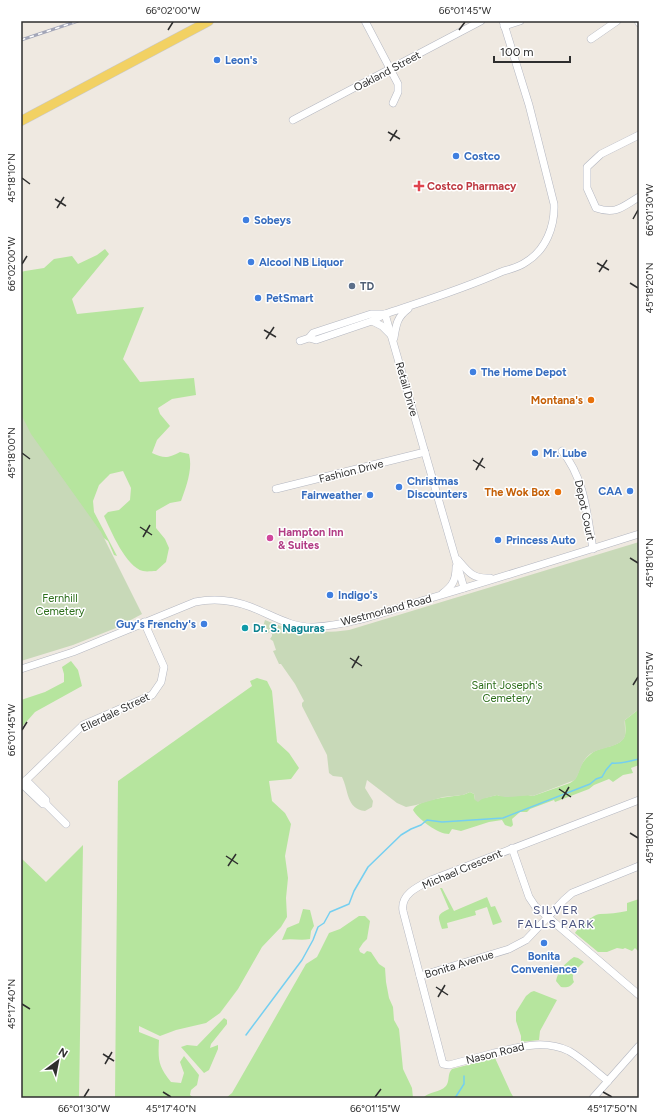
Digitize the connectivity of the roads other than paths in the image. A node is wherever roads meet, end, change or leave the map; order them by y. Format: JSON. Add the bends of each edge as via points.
{"nodes":[{"id":1,"x":209,"y":21,"type":"edge"},
{"id":2,"x":365,"y":21,"type":"edge"},
{"id":3,"x":481,"y":21,"type":"edge"},
{"id":4,"x":520,"y":21,"type":"edge"},
{"id":5,"x":616,"y":21,"type":"edge"},
{"id":6,"x":503,"y":23,"type":"edge"},
{"id":7,"x":591,"y":39,"type":"dead end"},
{"id":8,"x":390,"y":69,"type":"junction"},
{"id":9,"x":393,"y":102,"type":"dead end"},
{"id":10,"x":293,"y":120,"type":"dead end"},
{"id":11,"x":21,"y":121,"type":"edge"},
{"id":12,"x":639,"y":135,"type":"edge"},
{"id":13,"x":639,"y":197,"type":"edge"},
{"id":14,"x":414,"y":304,"type":"junction"},
{"id":15,"x":385,"y":314,"type":"junction"},
{"id":16,"x":372,"y":321,"type":"junction"},
{"id":17,"x":309,"y":338,"type":"junction"},
{"id":18,"x":393,"y":340,"type":"junction"},
{"id":19,"x":300,"y":341,"type":"dead end"},
{"id":20,"x":562,"y":451,"type":"dead end"},
{"id":21,"x":425,"y":452,"type":"junction"},
{"id":22,"x":276,"y":489,"type":"dead end"},
{"id":23,"x":639,"y":534,"type":"edge"},
{"id":24,"x":593,"y":549,"type":"junction"},
{"id":25,"x":455,"y":556,"type":"junction"},
{"id":26,"x":497,"y":578,"type":"junction"},
{"id":27,"x":464,"y":588,"type":"junction"},
{"id":28,"x":438,"y":596,"type":"junction"},
{"id":29,"x":144,"y":622,"type":"junction"},
{"id":30,"x":21,"y":668,"type":"edge"},
{"id":31,"x":23,"y":783,"type":"edge"},
{"id":32,"x":639,"y":800,"type":"edge"},
{"id":33,"x":66,"y":824,"type":"dead end"},
{"id":34,"x":512,"y":848,"type":"junction"},
{"id":35,"x":639,"y":866,"type":"edge"},
{"id":36,"x":548,"y":917,"type":"junction"},
{"id":37,"x":420,"y":976,"type":"junction"},
{"id":38,"x":639,"y":995,"type":"edge"},
{"id":39,"x":639,"y":1046,"type":"edge"},
{"id":40,"x":444,"y":1064,"type":"joint"},
{"id":41,"x":608,"y":1081,"type":"junction"},
{"id":42,"x":593,"y":1098,"type":"edge"}],
"edges":[{"from":1,"to":11,"type":"main road"},
{"from":2,"to":8,"type":"street"},
{"from":3,"to":8,"type":"street","name":"Oakland Street"},
{"from":4,"to":6,"type":"street"},
{"from":5,"to":7,"type":"street"},
{"from":6,"to":14,"type":"street","via":[[529,105],[554,204],[551,229],[538,252],[531,258],[526,258],[476,283]]},
{"from":8,"to":9,"type":"street","via":[[398,87]]},
{"from":8,"to":10,"type":"street","name":"Oakland Street"},
{"from":12,"to":13,"type":"street","via":[[601,154],[587,167],[587,188],[596,208],[606,212],[615,210]]},
{"from":14,"to":15,"type":"street"},
{"from":14,"to":18,"type":"street","via":[[401,314]]},
{"from":15,"to":16,"type":"street"},
{"from":15,"to":17,"type":"street","via":[[372,314],[313,333]]},
{"from":15,"to":18,"type":"street","name":"Retail Drive"},
{"from":16,"to":17,"type":"street","via":[[316,340]]},
{"from":16,"to":18,"type":"street","via":[[382,326]]},
{"from":17,"to":19,"type":"street"},
{"from":18,"to":21,"type":"street","name":"Retail Drive"},
{"from":20,"to":24,"type":"street","name":"Depot Court","via":[[576,470],[582,488]]},
{"from":21,"to":22,"type":"street","name":"Fashion Drive"},
{"from":21,"to":25,"type":"street","name":"Retail Drive"},
{"from":23,"to":24,"type":"street","name":"Westmorland Road"},
{"from":24,"to":26,"type":"street","name":"Westmorland Road"},
{"from":25,"to":26,"type":"street","via":[[471,575]]},
{"from":25,"to":27,"type":"street","name":"Retail Drive"},
{"from":25,"to":28,"type":"street","via":[[454,581]]},
{"from":26,"to":27,"type":"street","name":"Westmorland Road"},
{"from":27,"to":28,"type":"street","name":"Westmorland Road"},
{"from":28,"to":29,"type":"street","name":"Westmorland Road","via":[[346,623],[313,627],[288,623],[252,607],[220,600],[189,604]]},
{"from":29,"to":30,"type":"street","name":"Westmorland Road","via":[[73,652]]},
{"from":29,"to":31,"type":"street","name":"Ellerdale Street","via":[[164,667],[161,682],[152,695],[83,725]]},
{"from":31,"to":33,"type":"street"},
{"from":32,"to":34,"type":"street","name":"Michael Crescent"},
{"from":34,"to":36,"type":"street","via":[[531,901]]},
{"from":34,"to":37,"type":"street","name":"Michael Crescent","via":[[432,880],[405,898],[402,904],[403,911]]},
{"from":35,"to":36,"type":"street","name":"Bonita Avenue","via":[[572,893]]},
{"from":36,"to":37,"type":"street","name":"Bonita Avenue","via":[[520,945]]},
{"from":36,"to":38,"type":"street"},
{"from":37,"to":40,"type":"street","name":"Michael Crescent"},
{"from":39,"to":41,"type":"street"},
{"from":40,"to":41,"type":"street","name":"Nason Road","via":[[449,1065],[539,1044],[564,1049],[574,1054]]},
{"from":41,"to":42,"type":"street"}]}
